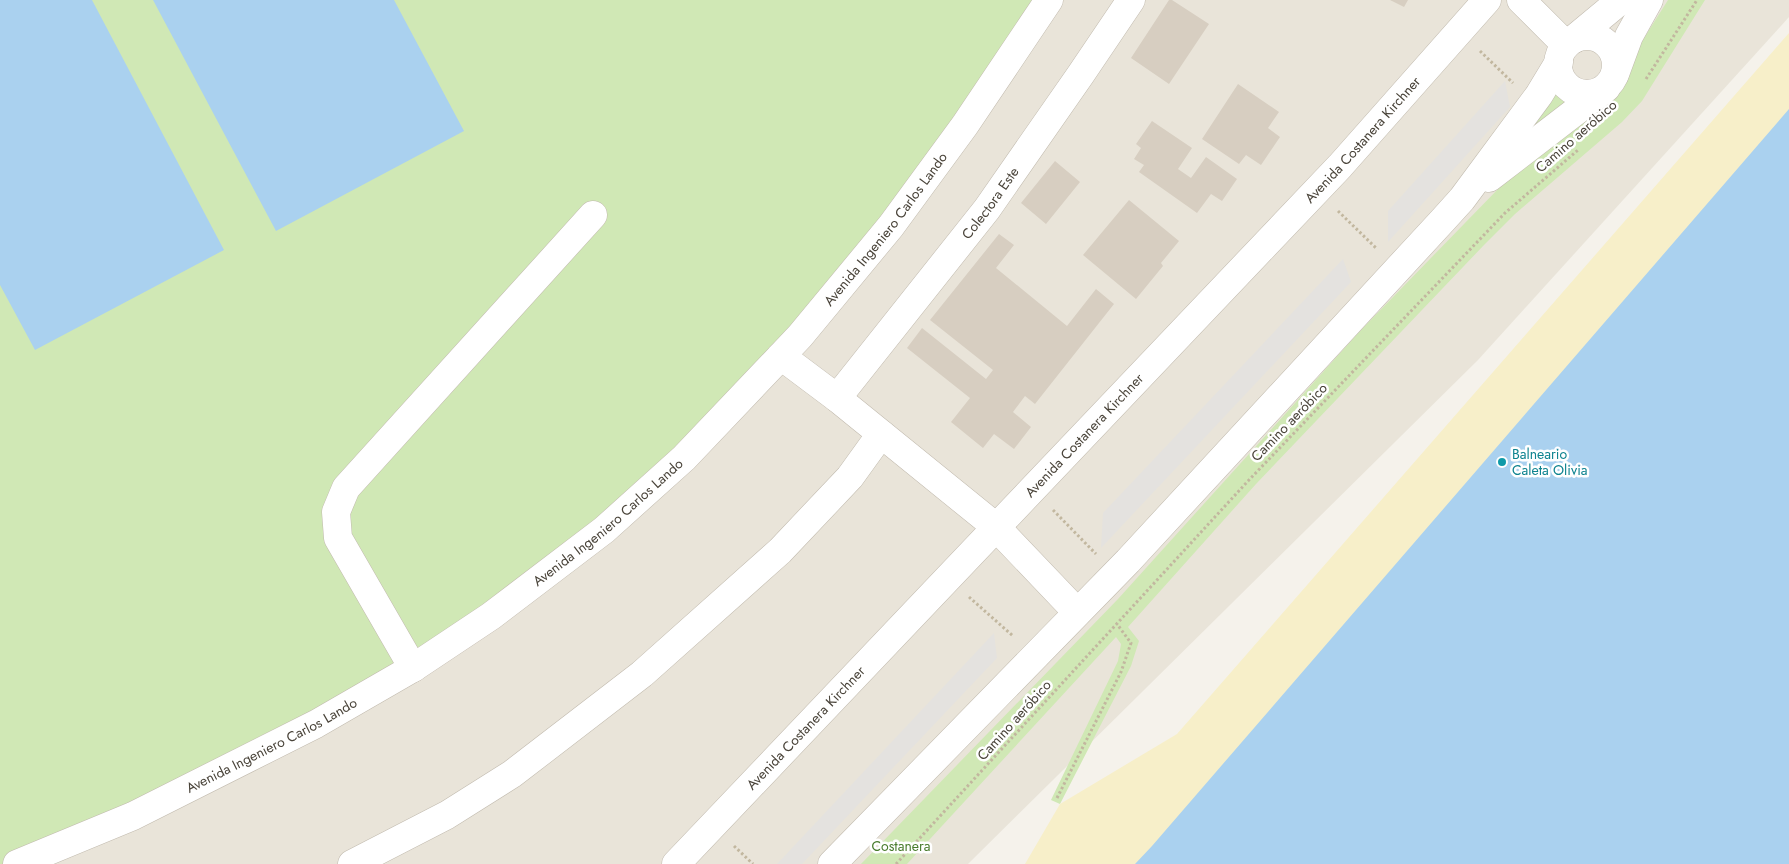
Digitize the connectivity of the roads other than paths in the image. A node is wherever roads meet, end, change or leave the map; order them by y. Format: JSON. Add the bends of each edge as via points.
{"nodes":[{"id":1,"x":1049,"y":0,"type":"edge"},
{"id":2,"x":1130,"y":0,"type":"edge"},
{"id":3,"x":1487,"y":0,"type":"edge"},
{"id":4,"x":1521,"y":0,"type":"edge"},
{"id":5,"x":1621,"y":0,"type":"edge"},
{"id":6,"x":1648,"y":0,"type":"edge"},
{"id":7,"x":1566,"y":49,"type":"junction"},
{"id":8,"x":1610,"y":81,"type":"junction"},
{"id":9,"x":1462,"y":199,"type":"junction"},
{"id":10,"x":593,"y":215,"type":"dead end"},
{"id":11,"x":781,"y":356,"type":"junction"},
{"id":12,"x":837,"y":398,"type":"junction"},
{"id":13,"x":881,"y":434,"type":"junction"},
{"id":14,"x":996,"y":527,"type":"junction"},
{"id":15,"x":1077,"y":612,"type":"junction"},
{"id":16,"x":413,"y":668,"type":"junction"},
{"id":17,"x":17,"y":864,"type":"edge"},
{"id":18,"x":352,"y":864,"type":"edge"},
{"id":19,"x":676,"y":864,"type":"edge"},
{"id":20,"x":832,"y":864,"type":"edge"}],
"edges":[{"from":1,"to":11,"type":"street","name":"Avenida Ingeniero Carlos Lando","via":[[965,125],[891,226]]},
{"from":2,"to":12,"type":"street","name":"Colectora Este","via":[[987,209]]},
{"from":3,"to":14,"type":"street","name":"Avenida Costanera Kirchner","via":[[1340,166]]},
{"from":4,"to":7,"type":"street"},
{"from":5,"to":7,"type":"street"},
{"from":6,"to":8,"type":"street"},
{"from":7,"to":8,"type":"street","via":[[1583,36],[1602,40],[1615,56],[1616,65]]},
{"from":7,"to":8,"type":"street","via":[[1559,72],[1570,87],[1588,94],[1597,92]]},
{"from":7,"to":9,"type":"street","via":[[1534,102]]},
{"from":8,"to":9,"type":"street"},
{"from":9,"to":15,"type":"street","via":[[1128,561]]},
{"from":10,"to":16,"type":"street","via":[[346,488],[336,512],[338,538]]},
{"from":11,"to":12,"type":"street"},
{"from":11,"to":16,"type":"street","name":"Avenida Ingeniero Carlos Lando","via":[[684,458],[604,530],[491,616]]},
{"from":12,"to":13,"type":"street"},
{"from":13,"to":14,"type":"street"},
{"from":13,"to":18,"type":"street","via":[[850,477],[780,551],[642,674],[512,774],[447,815]]},
{"from":14,"to":15,"type":"street"},
{"from":14,"to":19,"type":"street","name":"Avenida Costanera Kirchner"},
{"from":15,"to":20,"type":"street"},
{"from":16,"to":17,"type":"street","name":"Avenida Ingeniero Carlos Lando","via":[[316,724],[211,778],[133,816]]}]}
